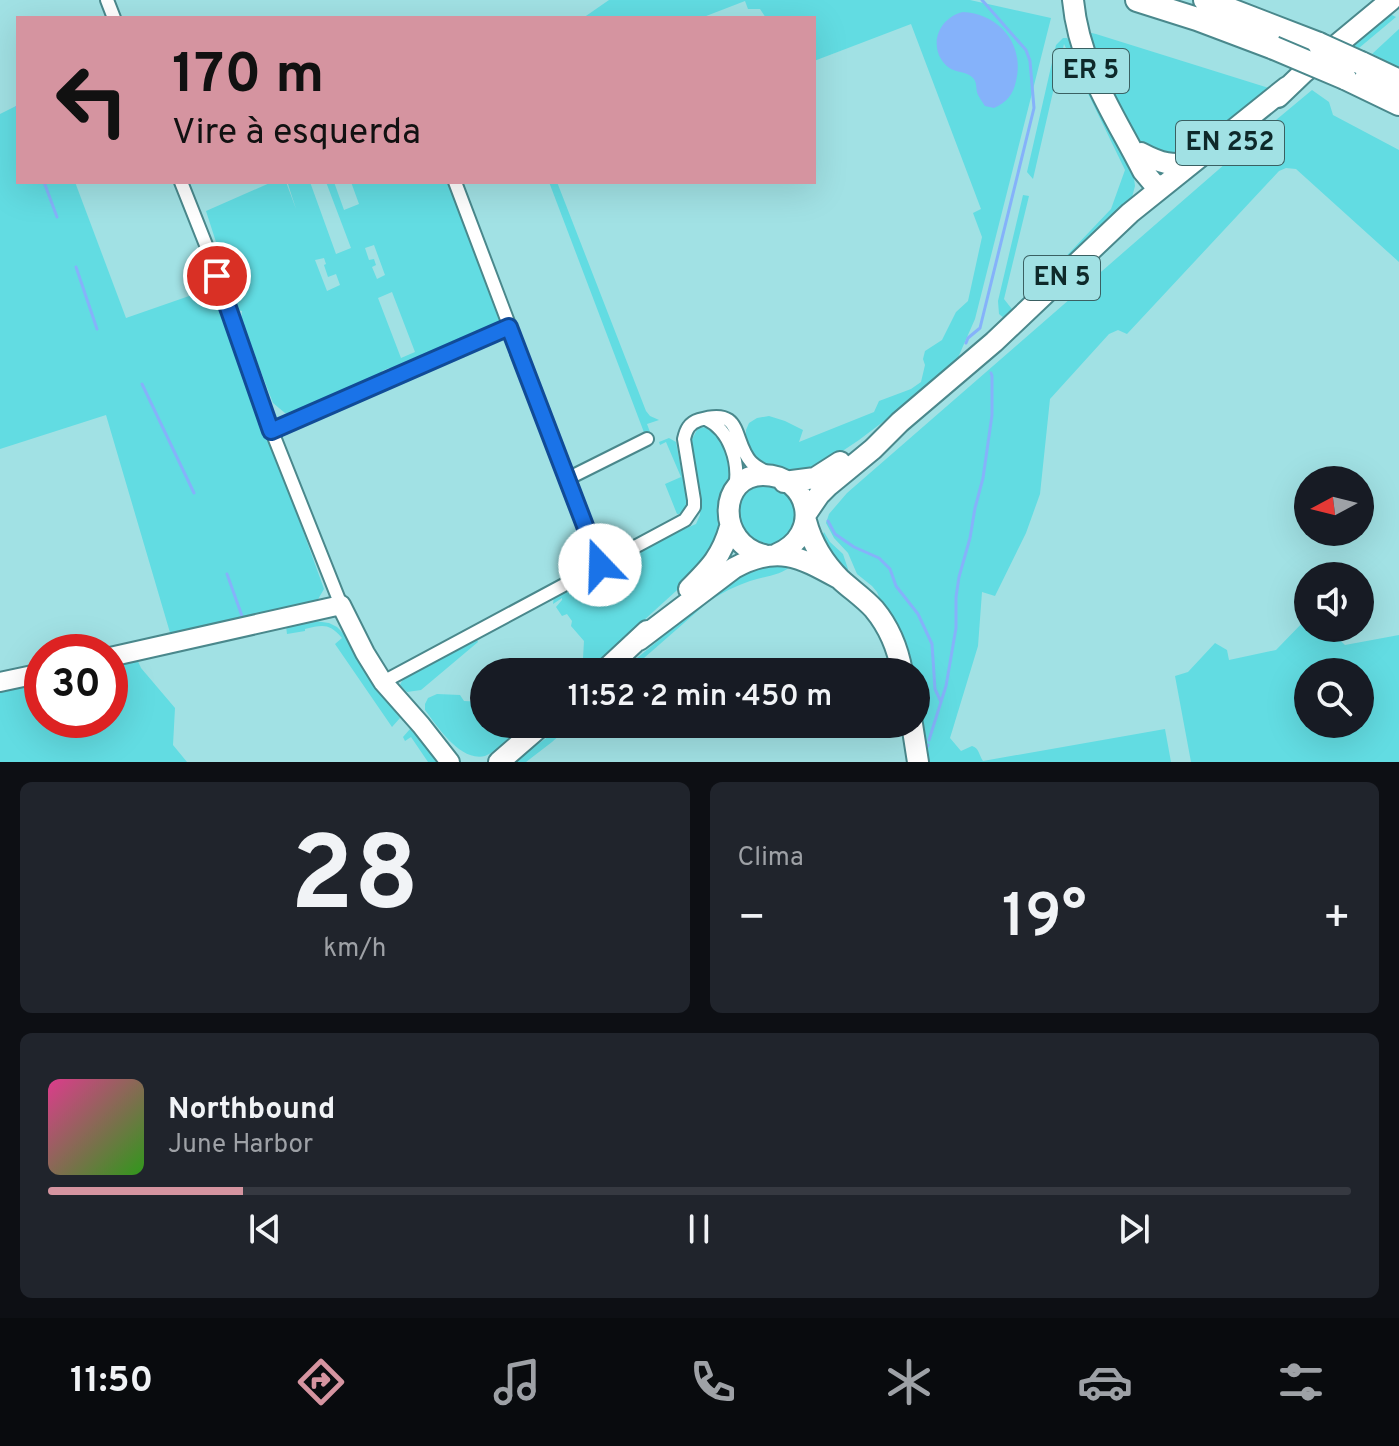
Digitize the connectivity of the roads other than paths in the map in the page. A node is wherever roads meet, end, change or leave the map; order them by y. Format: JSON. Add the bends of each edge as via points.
{"nodes":[{"id":1,"x":1073,"y":0,"type":"edge"},
{"id":2,"x":1137,"y":0,"type":"edge"},
{"id":3,"x":1205,"y":0,"type":"edge"},
{"id":4,"x":1391,"y":0,"type":"edge"},
{"id":5,"x":1353,"y":70,"type":"junction"},
{"id":6,"x":1399,"y":81,"type":"edge"},
{"id":7,"x":1287,"y":87,"type":"junction"},
{"id":8,"x":1399,"y":104,"type":"edge"},
{"id":9,"x":1125,"y":136,"type":"junction"},
{"id":10,"x":1141,"y":153,"type":"junction"},
{"id":11,"x":1193,"y":162,"type":"junction"},
{"id":12,"x":182,"y":184,"type":"edge"},
{"id":13,"x":456,"y":184,"type":"edge"},
{"id":14,"x":1165,"y":191,"type":"junction"},
{"id":15,"x":1130,"y":213,"type":"junction"},
{"id":16,"x":1098,"y":256,"type":"joint"},
{"id":17,"x":509,"y":327,"type":"junction"},
{"id":18,"x":994,"y":342,"type":"junction"},
{"id":19,"x":706,"y":419,"type":"junction"},
{"id":20,"x":900,"y":422,"type":"junction"},
{"id":21,"x":271,"y":431,"type":"junction"},
{"id":22,"x":647,"y":439,"type":"dead end"},
{"id":23,"x":567,"y":479,"type":"junction"},
{"id":24,"x":780,"y":480,"type":"junction"},
{"id":25,"x":733,"y":493,"type":"junction"},
{"id":26,"x":806,"y":517,"type":"junction"},
{"id":27,"x":730,"y":527,"type":"junction"},
{"id":28,"x":770,"y":555,"type":"junction"},
{"id":29,"x":600,"y":565,"type":"junction"},
{"id":30,"x":840,"y":579,"type":"junction"},
{"id":31,"x":341,"y":605,"type":"junction"},
{"id":32,"x":639,"y":640,"type":"junction"},
{"id":33,"x":128,"y":653,"type":"edge"},
{"id":34,"x":619,"y":658,"type":"edge"},
{"id":35,"x":899,"y":658,"type":"edge"},
{"id":36,"x":24,"y":677,"type":"edge"},
{"id":37,"x":0,"y":682,"type":"edge"},
{"id":38,"x":383,"y":682,"type":"junction"},
{"id":39,"x":527,"y":738,"type":"edge"},
{"id":40,"x":914,"y":738,"type":"edge"},
{"id":41,"x":437,"y":745,"type":"junction"},
{"id":42,"x":450,"y":762,"type":"edge"},
{"id":43,"x":458,"y":762,"type":"edge"},
{"id":44,"x":499,"y":762,"type":"edge"},
{"id":45,"x":918,"y":762,"type":"edge"}],
"edges":[{"from":1,"to":9,"type":"main road","number":"ER 5","via":[[1083,52]]},
{"from":2,"to":5,"type":"highway","bridge":true},
{"from":3,"to":5,"type":"highway","bridge":true,"via":[[1319,44]]},
{"from":4,"to":7,"type":"main road","number":"EN 252"},
{"from":5,"to":6,"type":"highway"},
{"from":5,"to":8,"type":"highway"},
{"from":7,"to":11,"type":"main road","number":"EN 252"},
{"from":7,"to":14,"type":"main road","number":"EN 252","via":[[1235,138]]},
{"from":9,"to":10,"type":"main road","number":"ER 5"},
{"from":9,"to":14,"type":"main road","via":[[1143,171]]},
{"from":9,"to":15,"type":"main road","via":[[1141,186]]},
{"from":10,"to":11,"type":"main road","via":[[1171,165]]},
{"from":10,"to":14,"type":"main road","via":[[1156,169]]},
{"from":11,"to":14,"type":"main road","number":"EN 252"},
{"from":12,"to":21,"type":"street"},
{"from":13,"to":17,"type":"street"},
{"from":14,"to":15,"type":"main road","number":"EN 252"},
{"from":14,"to":16,"type":"main road","number":"EN 252"},
{"from":15,"to":18,"type":"main road","number":"EN 5"},
{"from":16,"to":18,"type":"main road","number":"EN 5"},
{"from":17,"to":21,"type":"street"},
{"from":17,"to":23,"type":"street"},
{"from":18,"to":20,"type":"main road","number":"EN 5"},
{"from":19,"to":24,"type":"street","via":[[728,420],[749,460]]},
{"from":19,"to":25,"type":"street","via":[[720,428],[734,457]]},
{"from":19,"to":29,"type":"street","via":[[693,423],[685,435],[694,500],[689,517]]},
{"from":20,"to":24,"type":"main road","number":"EN 5","via":[[823,474],[803,481]]},
{"from":20,"to":26,"type":"main road","number":"EN 5","via":[[828,486]]},
{"from":21,"to":31,"type":"street"},
{"from":22,"to":23,"type":"street"},
{"from":23,"to":29,"type":"street"},
{"from":24,"to":25,"type":"main road","number":"EN 5","via":[[750,477]]},
{"from":24,"to":26,"type":"main road","via":[[800,495]]},
{"from":25,"to":27,"type":"main road","number":"EN 5"},
{"from":26,"to":28,"type":"main road","number":"EN 5","via":[[797,542]]},
{"from":26,"to":30,"type":"main road","via":[[810,539]]},
{"from":27,"to":28,"type":"main road","via":[[746,549]]},
{"from":27,"to":32,"type":"main road","number":"EN 5","via":[[716,561]]},
{"from":28,"to":30,"type":"main road","via":[[792,556]]},
{"from":28,"to":32,"type":"main road","number":"EN 5","via":[[734,568]]},
{"from":29,"to":38,"type":"street"},
{"from":30,"to":35,"type":"main road","via":[[883,621]]},
{"from":31,"to":33,"type":"street"},
{"from":31,"to":38,"type":"street"},
{"from":32,"to":34,"type":"main road","number":"EN 5"},
{"from":36,"to":37,"type":"street"},
{"from":38,"to":41,"type":"street"},
{"from":39,"to":44,"type":"main road"},
{"from":40,"to":45,"type":"main road"},
{"from":41,"to":42,"type":"street"},
{"from":41,"to":43,"type":"street"}]}
